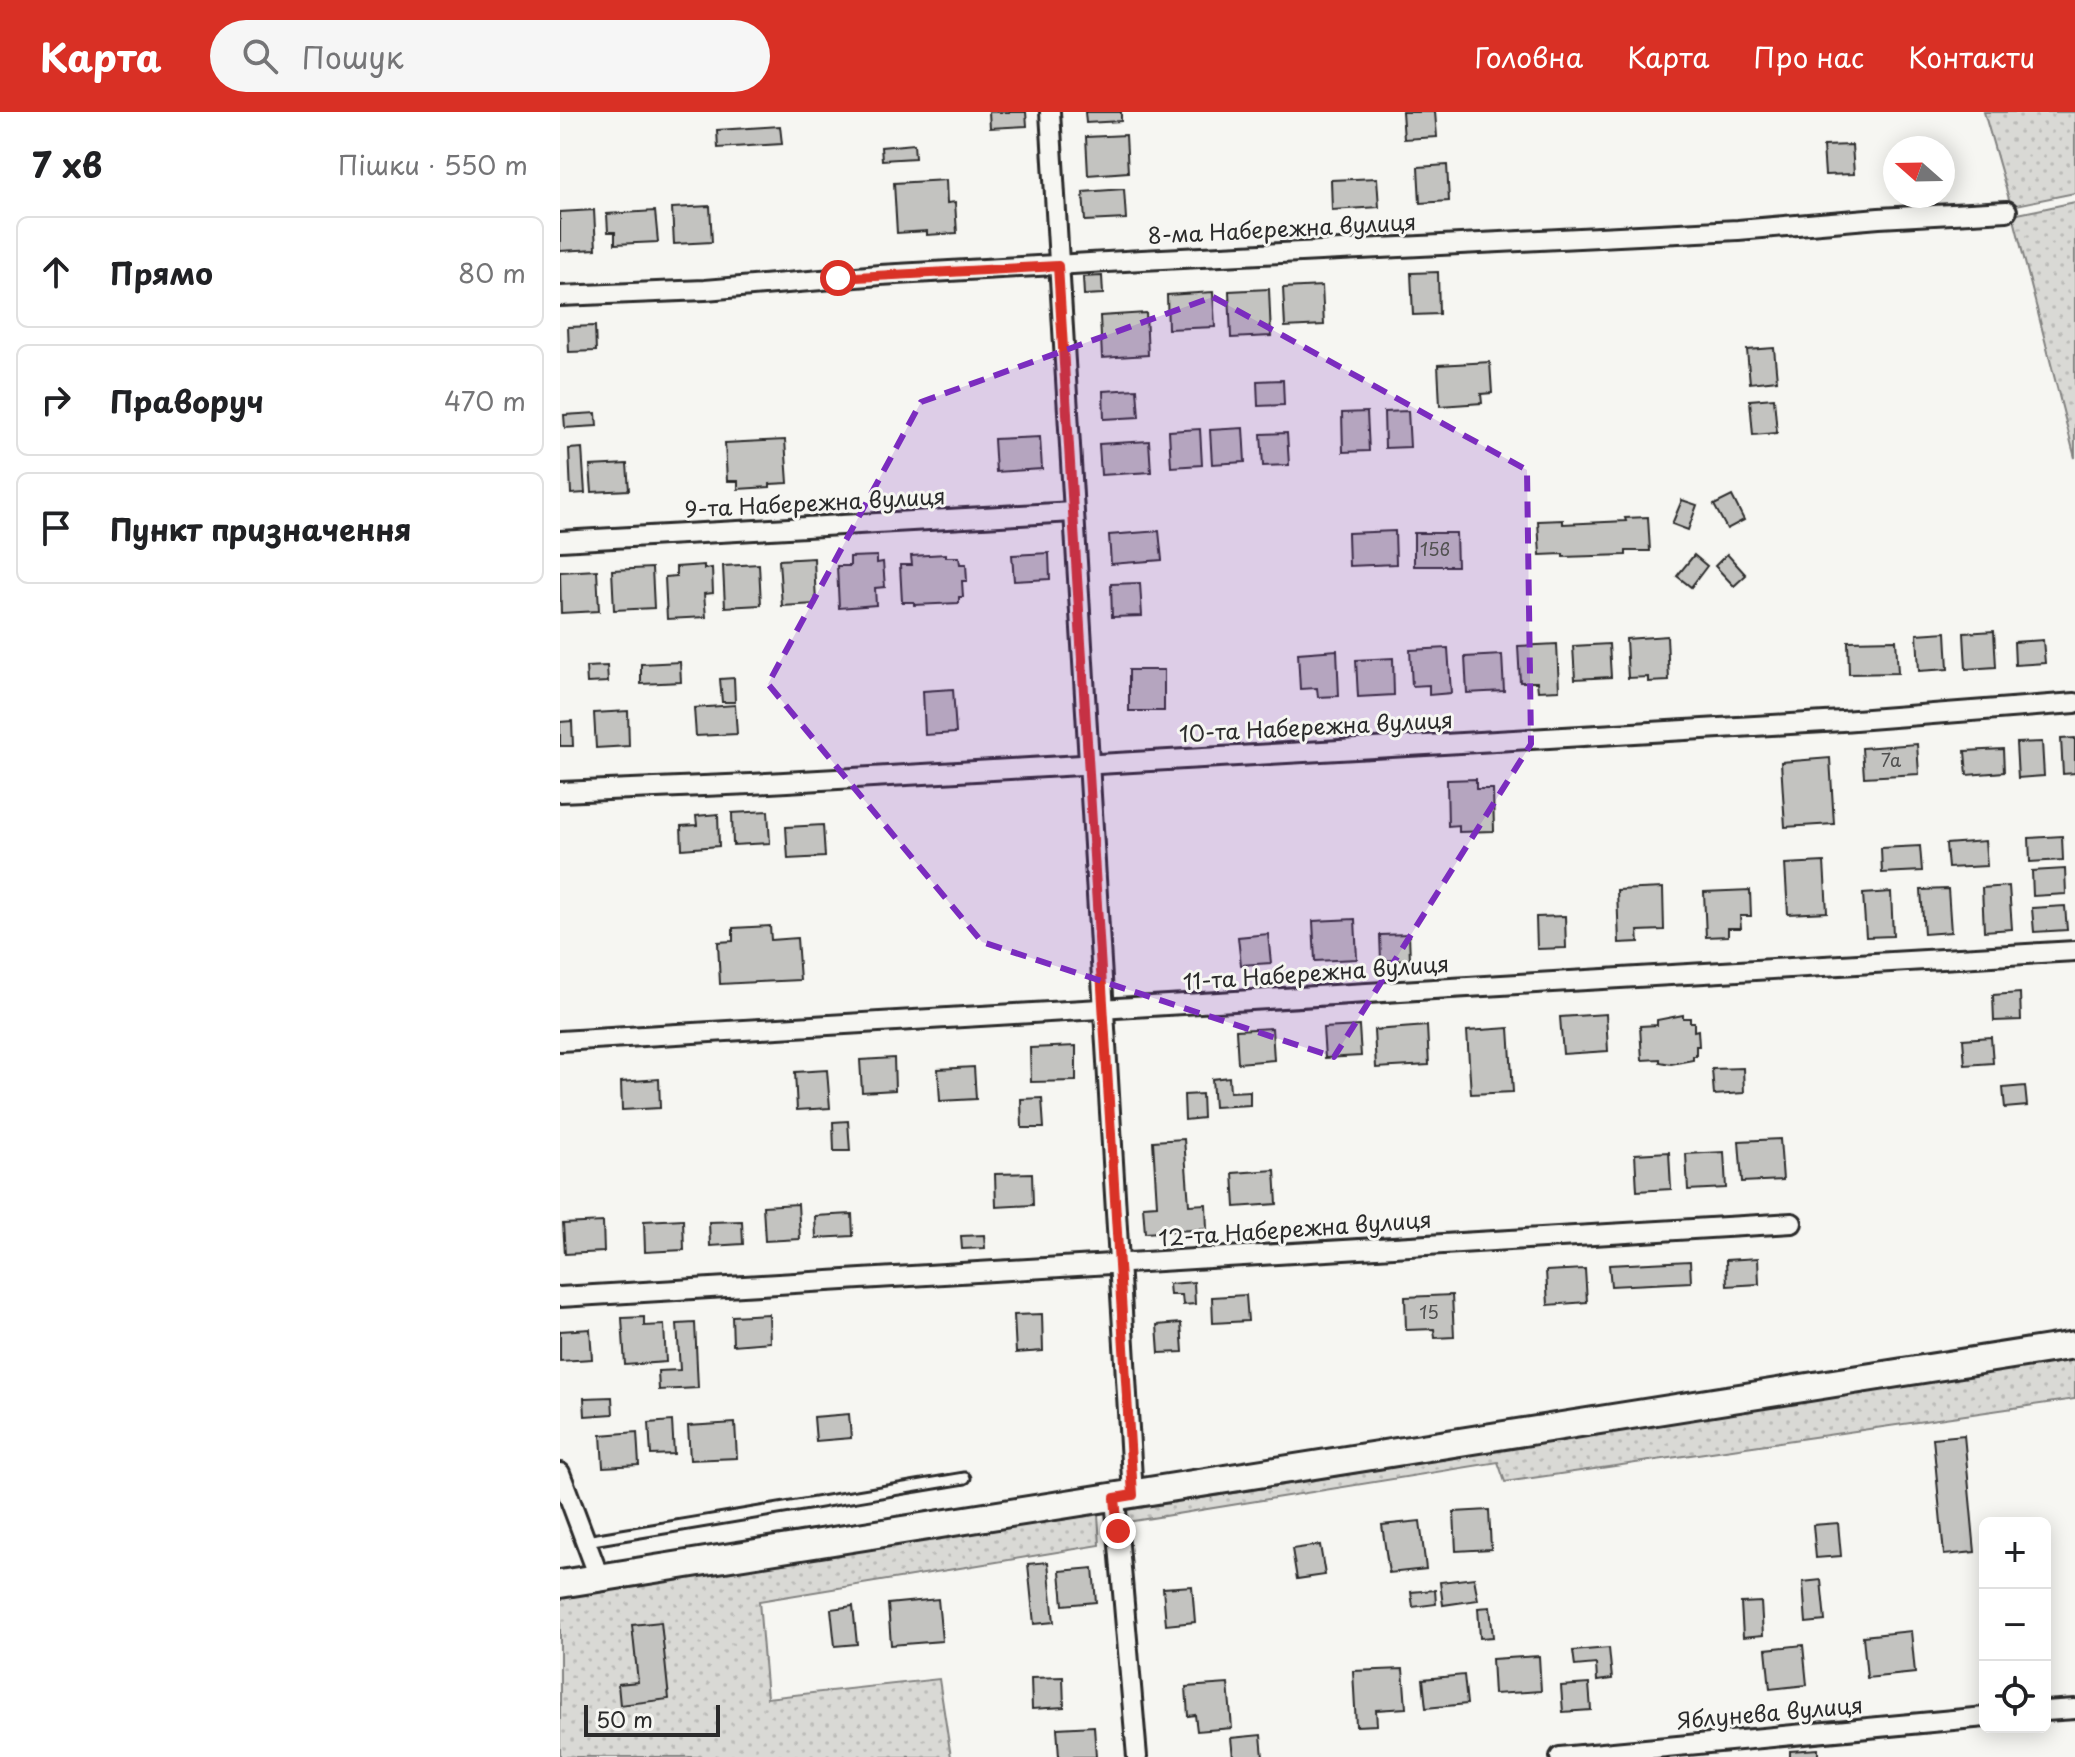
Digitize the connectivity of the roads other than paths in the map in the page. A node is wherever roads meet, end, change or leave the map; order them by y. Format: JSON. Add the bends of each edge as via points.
{"nodes":[{"id":1,"x":1050,"y":112,"type":"edge"},
{"id":2,"x":2007,"y":211,"type":"dead end"},
{"id":3,"x":1058,"y":266,"type":"junction"},
{"id":4,"x":560,"y":296,"type":"edge"},
{"id":5,"x":1073,"y":512,"type":"junction"},
{"id":6,"x":560,"y":541,"type":"edge"},
{"id":7,"x":2075,"y":703,"type":"edge"},
{"id":8,"x":1089,"y":764,"type":"junction"},
{"id":9,"x":560,"y":792,"type":"edge"},
{"id":10,"x":2075,"y":951,"type":"edge"},
{"id":11,"x":1104,"y":1010,"type":"junction"},
{"id":12,"x":560,"y":1041,"type":"edge"},
{"id":13,"x":1792,"y":1223,"type":"dead end"},
{"id":14,"x":1118,"y":1264,"type":"junction"},
{"id":15,"x":560,"y":1297,"type":"edge"},
{"id":16,"x":2075,"y":1345,"type":"edge"},
{"id":17,"x":560,"y":1473,"type":"edge"},
{"id":18,"x":965,"y":1478,"type":"dead end"},
{"id":19,"x":1124,"y":1496,"type":"junction"},
{"id":20,"x":586,"y":1541,"type":"junction"},
{"id":21,"x":599,"y":1577,"type":"junction"},
{"id":22,"x":560,"y":1584,"type":"edge"},
{"id":23,"x":2075,"y":1709,"type":"edge"},
{"id":24,"x":2051,"y":1711,"type":"edge"},
{"id":25,"x":1979,"y":1718,"type":"edge"},
{"id":26,"x":1137,"y":1757,"type":"edge"},
{"id":27,"x":1560,"y":1757,"type":"edge"}],
"edges":[{"from":1,"to":3,"type":"street"},
{"from":2,"to":3,"type":"street","name":"8-ма Набережна вулиця"},
{"from":3,"to":4,"type":"street","name":"8-ма Набережна вулиця"},
{"from":3,"to":5,"type":"street"},
{"from":5,"to":6,"type":"street","name":"9-та Набережна вулиця"},
{"from":5,"to":8,"type":"street"},
{"from":7,"to":8,"type":"street","name":"10-та Набережна вулиця"},
{"from":8,"to":9,"type":"street","name":"10-та Набережна вулиця"},
{"from":8,"to":11,"type":"street"},
{"from":10,"to":11,"type":"street","name":"11-та Набережна вулиця"},
{"from":11,"to":12,"type":"street","name":"11-та Набережна вулиця"},
{"from":11,"to":14,"type":"street"},
{"from":13,"to":14,"type":"street","name":"12-та Набережна вулиця"},
{"from":14,"to":15,"type":"street","name":"12-та Набережна вулиця"},
{"from":14,"to":19,"type":"street"},
{"from":16,"to":19,"type":"street"},
{"from":17,"to":20,"type":"street"},
{"from":18,"to":20,"type":"lane"},
{"from":19,"to":21,"type":"street"},
{"from":19,"to":26,"type":"street"},
{"from":20,"to":21,"type":"street"},
{"from":21,"to":22,"type":"street"},
{"from":23,"to":24,"type":"street"},
{"from":25,"to":27,"type":"street","name":"Яблунева вулиця"}]}
